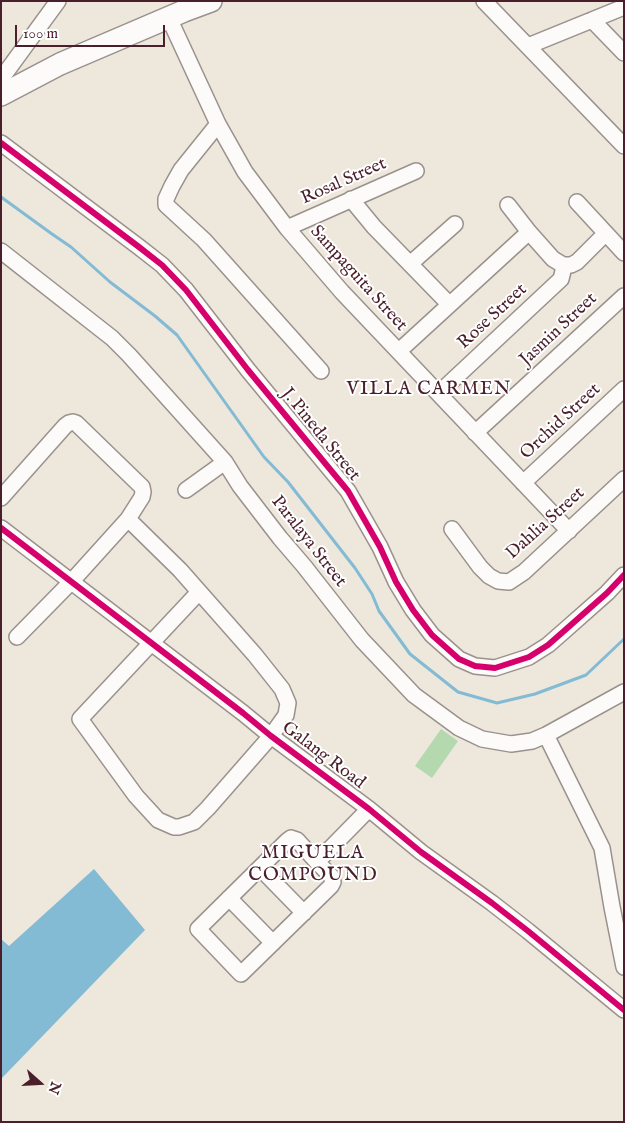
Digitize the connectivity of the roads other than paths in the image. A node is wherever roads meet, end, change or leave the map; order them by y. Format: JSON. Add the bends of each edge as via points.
{"nodes":[{"id":1,"x":58,"y":1,"type":"edge"},
{"id":2,"x":211,"y":1,"type":"edge"},
{"id":3,"x":484,"y":1,"type":"edge"},
{"id":4,"x":624,"y":7,"type":"edge"},
{"id":5,"x":169,"y":18,"type":"junction"},
{"id":6,"x":592,"y":20,"type":"junction"},
{"id":7,"x":528,"y":46,"type":"junction"},
{"id":8,"x":624,"y":53,"type":"edge"},
{"id":9,"x":1,"y":94,"type":"edge"},
{"id":10,"x":218,"y":124,"type":"junction"},
{"id":11,"x":1,"y":143,"type":"edge"},
{"id":12,"x":624,"y":146,"type":"edge"},
{"id":13,"x":416,"y":171,"type":"dead end"},
{"id":14,"x":351,"y":199,"type":"junction"},
{"id":15,"x":577,"y":202,"type":"dead end"},
{"id":16,"x":508,"y":205,"type":"dead end"},
{"id":17,"x":454,"y":224,"type":"dead end"},
{"id":18,"x":287,"y":228,"type":"junction"},
{"id":19,"x":529,"y":232,"type":"junction"},
{"id":20,"x":605,"y":234,"type":"junction"},
{"id":21,"x":1,"y":251,"type":"edge"},
{"id":22,"x":624,"y":253,"type":"edge"},
{"id":23,"x":410,"y":264,"type":"junction"},
{"id":24,"x":563,"y":265,"type":"junction"},
{"id":25,"x":624,"y":296,"type":"edge"},
{"id":26,"x":449,"y":304,"type":"junction"},
{"id":27,"x":399,"y":351,"type":"junction"},
{"id":28,"x":321,"y":371,"type":"dead end"},
{"id":29,"x":624,"y":389,"type":"edge"},
{"id":30,"x":439,"y":392,"type":"junction"},
{"id":31,"x":475,"y":433,"type":"junction"},
{"id":32,"x":225,"y":462,"type":"junction"},
{"id":33,"x":624,"y":479,"type":"edge"},
{"id":34,"x":523,"y":483,"type":"junction"},
{"id":35,"x":186,"y":490,"type":"dead end"},
{"id":36,"x":1,"y":498,"type":"edge"},
{"id":37,"x":128,"y":519,"type":"junction"},
{"id":38,"x":1,"y":528,"type":"edge"},
{"id":39,"x":452,"y":529,"type":"dead end"},
{"id":40,"x":569,"y":531,"type":"junction"},
{"id":41,"x":624,"y":575,"type":"edge"},
{"id":42,"x":72,"y":581,"type":"junction"},
{"id":43,"x":199,"y":592,"type":"junction"},
{"id":44,"x":17,"y":637,"type":"dead end"},
{"id":45,"x":151,"y":642,"type":"junction"},
{"id":46,"x":624,"y":692,"type":"edge"},
{"id":47,"x":546,"y":735,"type":"junction"},
{"id":48,"x":271,"y":736,"type":"junction"},
{"id":49,"x":370,"y":809,"type":"junction"},
{"id":50,"x":317,"y":862,"type":"junction"},
{"id":51,"x":260,"y":868,"type":"junction"},
{"id":52,"x":229,"y":898,"type":"junction"},
{"id":53,"x":304,"y":912,"type":"junction"},
{"id":54,"x":272,"y":943,"type":"junction"},
{"id":55,"x":624,"y":967,"type":"edge"},
{"id":56,"x":624,"y":1010,"type":"edge"}],
"edges":[{"from":1,"to":9,"type":"street","via":[[4,75]]},
{"from":2,"to":5,"type":"highway"},
{"from":3,"to":7,"type":"street"},
{"from":4,"to":6,"type":"street"},
{"from":5,"to":9,"type":"highway","via":[[60,64]]},
{"from":5,"to":10,"type":"street","name":"Sampaguita Street"},
{"from":6,"to":7,"type":"street"},
{"from":6,"to":8,"type":"street"},
{"from":7,"to":12,"type":"street"},
{"from":10,"to":18,"type":"street","name":"Sampaguita Street","via":[[245,172]]},
{"from":10,"to":28,"type":"street","via":[[181,170],[166,205],[204,240]]},
{"from":11,"to":41,"type":"street","name":"J. Pineda Street","via":[[162,265],[186,290],[348,491],[413,610],[432,635],[459,659],[475,666],[495,668],[529,657],[548,645]]},
{"from":13,"to":14,"type":"street","name":"Rosal Street"},
{"from":14,"to":18,"type":"street","name":"Rosal Street"},
{"from":14,"to":23,"type":"street"},
{"from":15,"to":20,"type":"street"},
{"from":16,"to":19,"type":"street"},
{"from":17,"to":23,"type":"street"},
{"from":18,"to":27,"type":"street","name":"Sampaguita Street"},
{"from":19,"to":24,"type":"street","via":[[553,259]]},
{"from":19,"to":26,"type":"street"},
{"from":20,"to":22,"type":"street"},
{"from":20,"to":24,"type":"street","via":[[577,262]]},
{"from":21,"to":32,"type":"street","name":"Paralaya Street","via":[[112,338]]},
{"from":23,"to":26,"type":"street"},
{"from":24,"to":30,"type":"street","name":"Rose Street","via":[[561,279]]},
{"from":25,"to":31,"type":"street","name":"Jasmin Street"},
{"from":26,"to":27,"type":"street"},
{"from":27,"to":30,"type":"street","name":"Sampaguita Street"},
{"from":29,"to":34,"type":"street","name":"Orchid Street"},
{"from":30,"to":31,"type":"street","name":"Sampaguita Street"},
{"from":31,"to":34,"type":"street","name":"Sampaguita Street"},
{"from":32,"to":35,"type":"street"},
{"from":32,"to":47,"type":"street","name":"Paralaya Street","via":[[240,486],[362,640],[414,695],[459,728],[482,739],[511,744]]},
{"from":33,"to":40,"type":"street","name":"Dahlia Street"},
{"from":34,"to":40,"type":"street","name":"Sampaguita Street"},
{"from":36,"to":37,"type":"street","via":[[65,426],[73,422],[142,487],[142,497]]},
{"from":37,"to":42,"type":"street"},
{"from":37,"to":43,"type":"street"},
{"from":38,"to":42,"type":"street","name":"Galang Road"},
{"from":39,"to":40,"type":"street","name":"Dahlia Street","via":[[480,567],[498,582],[509,582],[524,572]]},
{"from":42,"to":44,"type":"street"},
{"from":42,"to":45,"type":"street","name":"Galang Road"},
{"from":43,"to":45,"type":"street"},
{"from":43,"to":48,"type":"street","via":[[282,689],[288,708]]},
{"from":45,"to":48,"type":"street","name":"Galang Road"},
{"from":45,"to":48,"type":"street","via":[[80,719],[136,796],[158,820],[174,827],[194,822]]},
{"from":46,"to":47,"type":"street","name":"Paralaya Street"},
{"from":47,"to":55,"type":"street","via":[[602,848]]},
{"from":48,"to":49,"type":"street","name":"Galang Road"},
{"from":49,"to":50,"type":"street"},
{"from":49,"to":56,"type":"street","name":"Galang Road"},
{"from":50,"to":51,"type":"street","via":[[291,838]]},
{"from":50,"to":53,"type":"street","via":[[333,882]]},
{"from":51,"to":52,"type":"street"},
{"from":51,"to":53,"type":"street"},
{"from":52,"to":54,"type":"street"},
{"from":52,"to":54,"type":"street","via":[[198,929],[241,974]]},
{"from":53,"to":54,"type":"street"}]}
